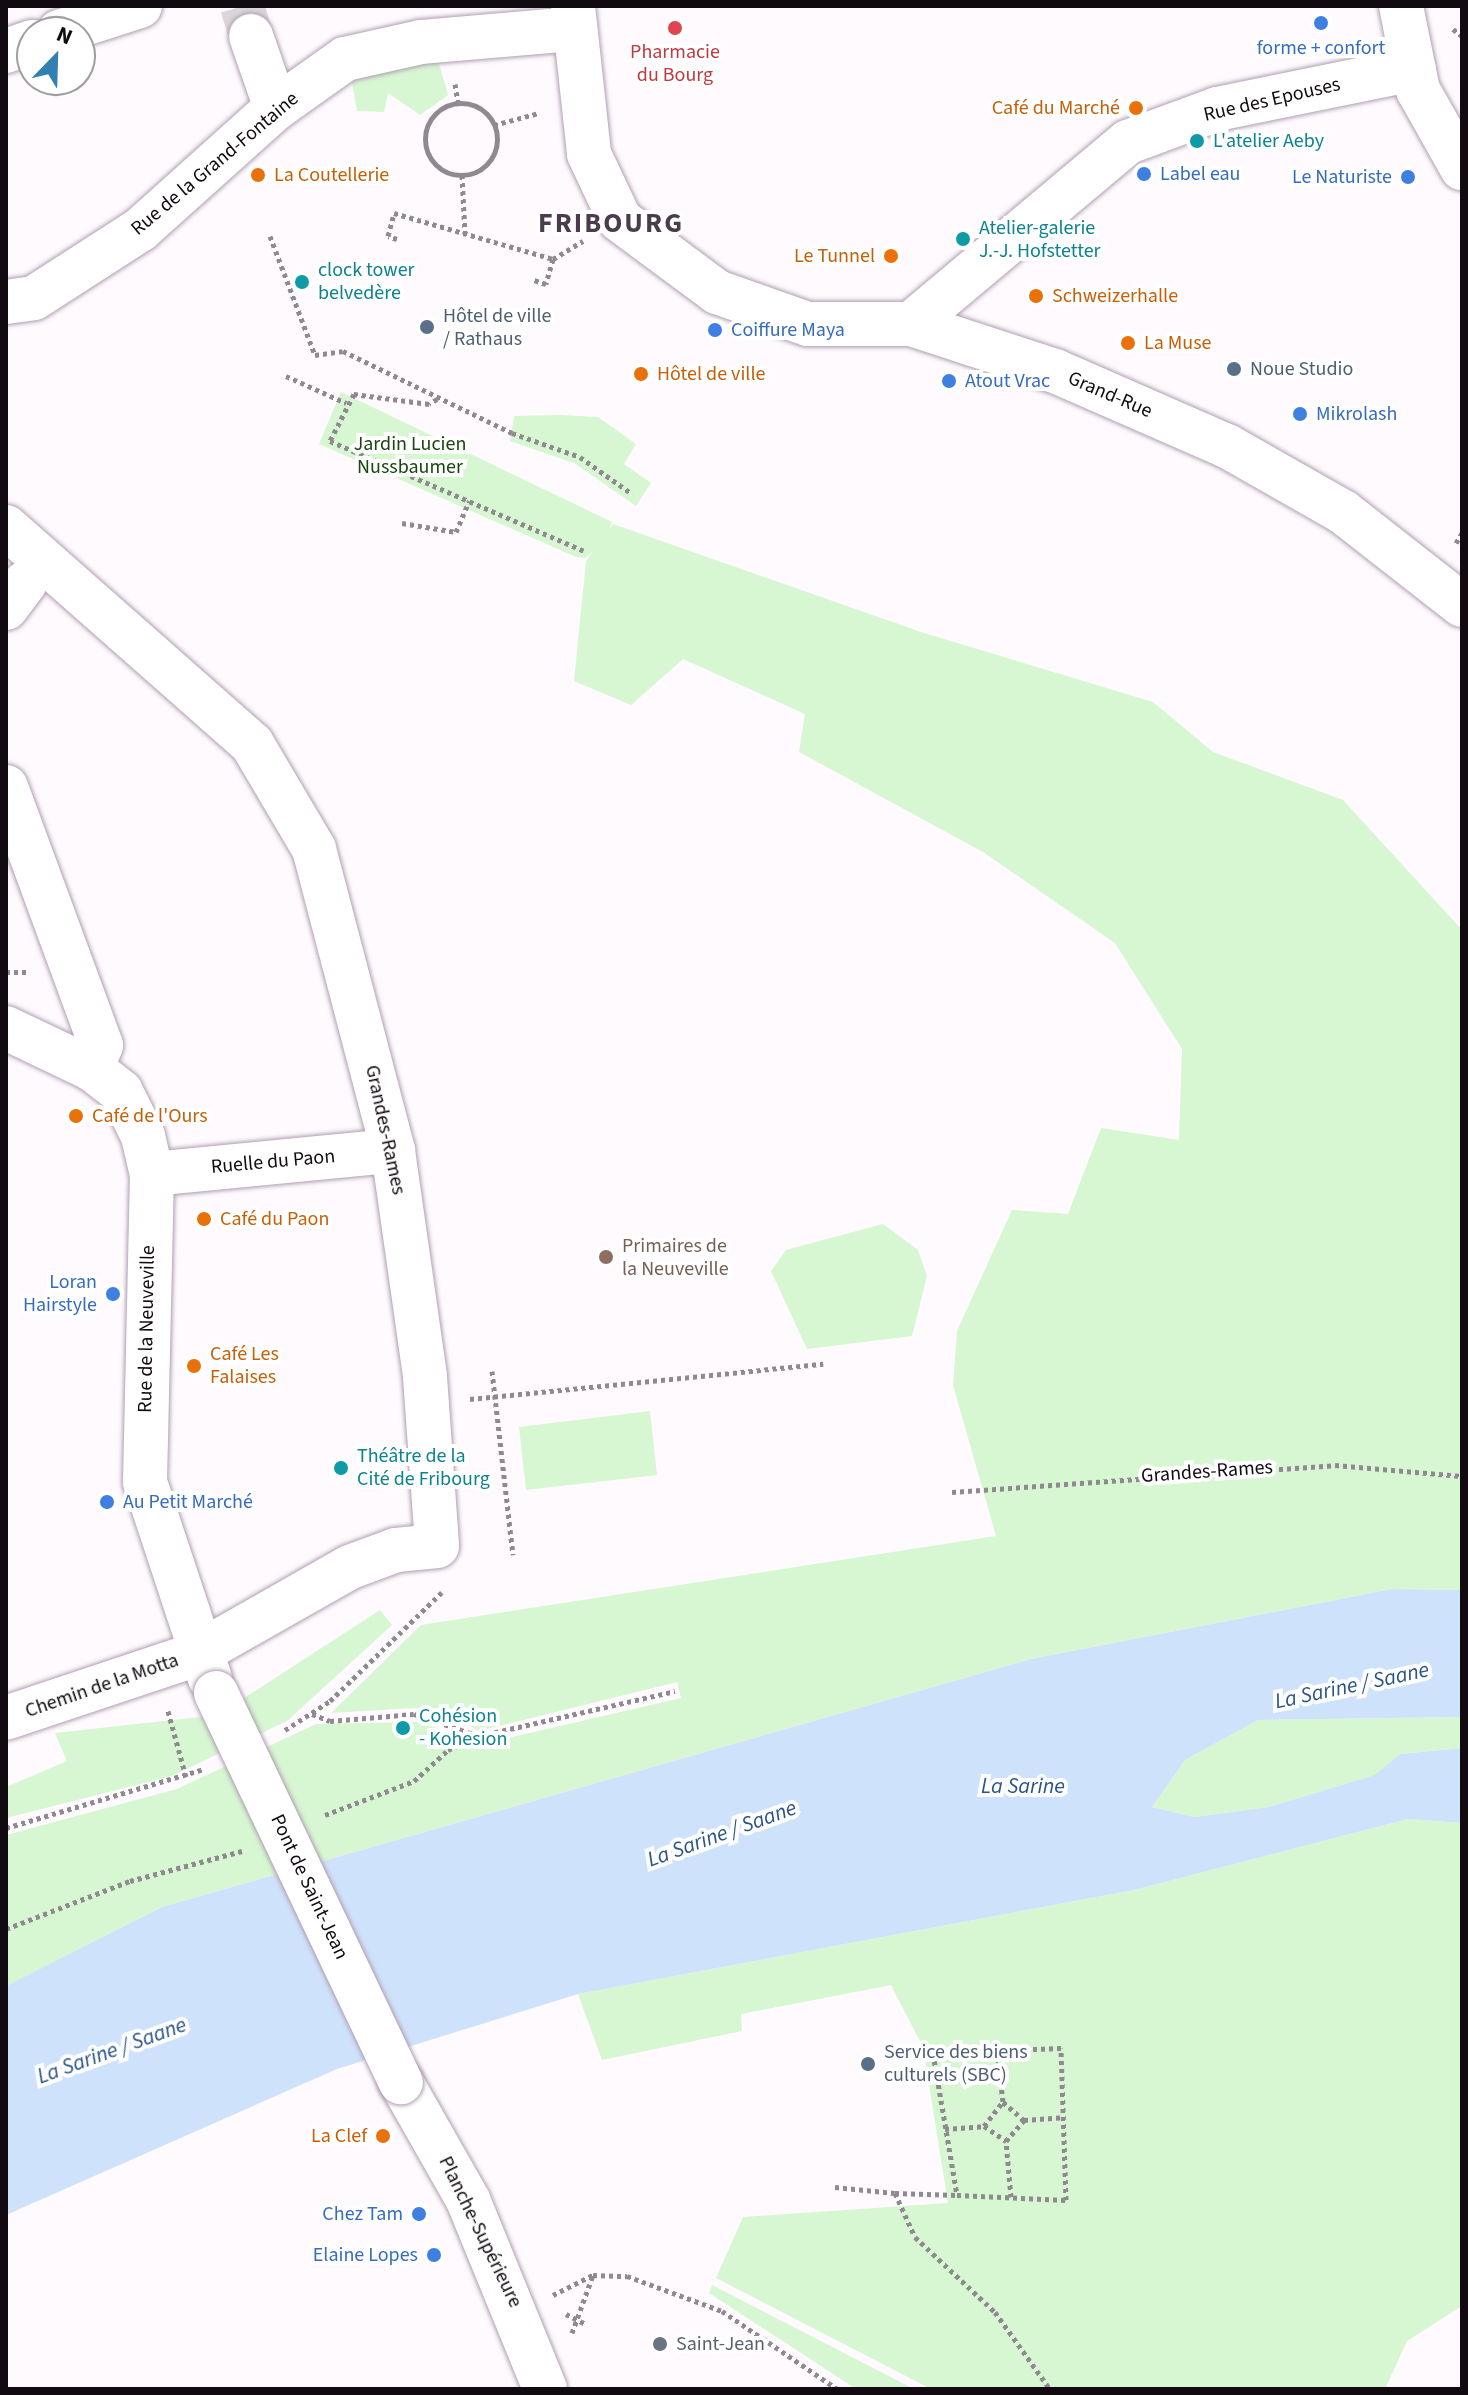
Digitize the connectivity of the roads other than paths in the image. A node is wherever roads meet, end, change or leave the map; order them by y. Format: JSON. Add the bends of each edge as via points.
{"nodes":[{"id":1,"x":140,"y":6,"type":"edge"},
{"id":2,"x":1401,"y":6,"type":"edge"},
{"id":3,"x":573,"y":18,"type":"edge"},
{"id":4,"x":96,"y":20,"type":"edge"},
{"id":5,"x":251,"y":36,"type":"tunnel mouth"},
{"id":6,"x":1414,"y":69,"type":"junction"},
{"id":7,"x":276,"y":108,"type":"junction"},
{"id":8,"x":1462,"y":168,"type":"edge"},
{"id":9,"x":6,"y":302,"type":"edge"},
{"id":10,"x":911,"y":324,"type":"junction"},
{"id":11,"x":6,"y":527,"type":"edge"},
{"id":12,"x":26,"y":584,"type":"edge"},
{"id":13,"x":1462,"y":605,"type":"edge"},
{"id":14,"x":6,"y":787,"type":"edge"},
{"id":15,"x":6,"y":1028,"type":"edge"},
{"id":16,"x":92,"y":1069,"type":"junction"},
{"id":17,"x":393,"y":1151,"type":"junction"},
{"id":18,"x":152,"y":1174,"type":"junction"},
{"id":19,"x":197,"y":1654,"type":"junction"},
{"id":20,"x":216,"y":1693,"type":"joint"},
{"id":21,"x":6,"y":1718,"type":"edge"},
{"id":22,"x":401,"y":2082,"type":"joint"},
{"id":23,"x":545,"y":2389,"type":"edge"}],
"edges":[{"from":1,"to":4,"type":"street"},
{"from":2,"to":6,"type":"street"},
{"from":3,"to":7,"type":"street","name":"Rue de la Grand-Fontaine","via":[[345,59]]},
{"from":3,"to":10,"type":"street","name":"Grand-Rue","via":[[589,154],[620,220],[717,292],[808,324]]},
{"from":5,"to":7,"type":"street"},
{"from":6,"to":8,"type":"street","via":[[1437,131]]},
{"from":6,"to":10,"type":"street","name":"Rue des Epouses","via":[[1217,109],[1128,142]]},
{"from":7,"to":9,"type":"street","name":"Rue de la Grand-Fontaine","via":[[141,229],[34,298]]},
{"from":10,"to":13,"type":"street","name":"Grand-Rue","via":[[1055,371],[1227,446],[1343,512]]},
{"from":11,"to":12,"type":"street","name":"Grandes-Rames"},
{"from":12,"to":17,"type":"street","name":"Grandes-Rames","via":[[252,744],[314,849]]},
{"from":14,"to":16,"type":"street","via":[[101,1045]]},
{"from":15,"to":16,"type":"street","name":"Rue de la Neuveville"},
{"from":16,"to":18,"type":"street","name":"Rue de la Neuveville","via":[[121,1092]]},
{"from":17,"to":18,"type":"street","name":"Ruelle du Paon"},
{"from":17,"to":19,"type":"street","name":"Grandes-Rames","via":[[428,1403],[437,1546],[396,1550],[350,1567]]},
{"from":18,"to":19,"type":"street","name":"Rue de la Neuveville","via":[[145,1482]]},
{"from":19,"to":20,"type":"street","name":"Rue de la Neuveville"},
{"from":19,"to":21,"type":"street","name":"Chemin de la Motta"},
{"from":20,"to":22,"type":"street","name":"Pont de Saint-Jean","bridge":true},
{"from":22,"to":23,"type":"street","name":"Planche-Supérieure","via":[[519,2312]]}]}
